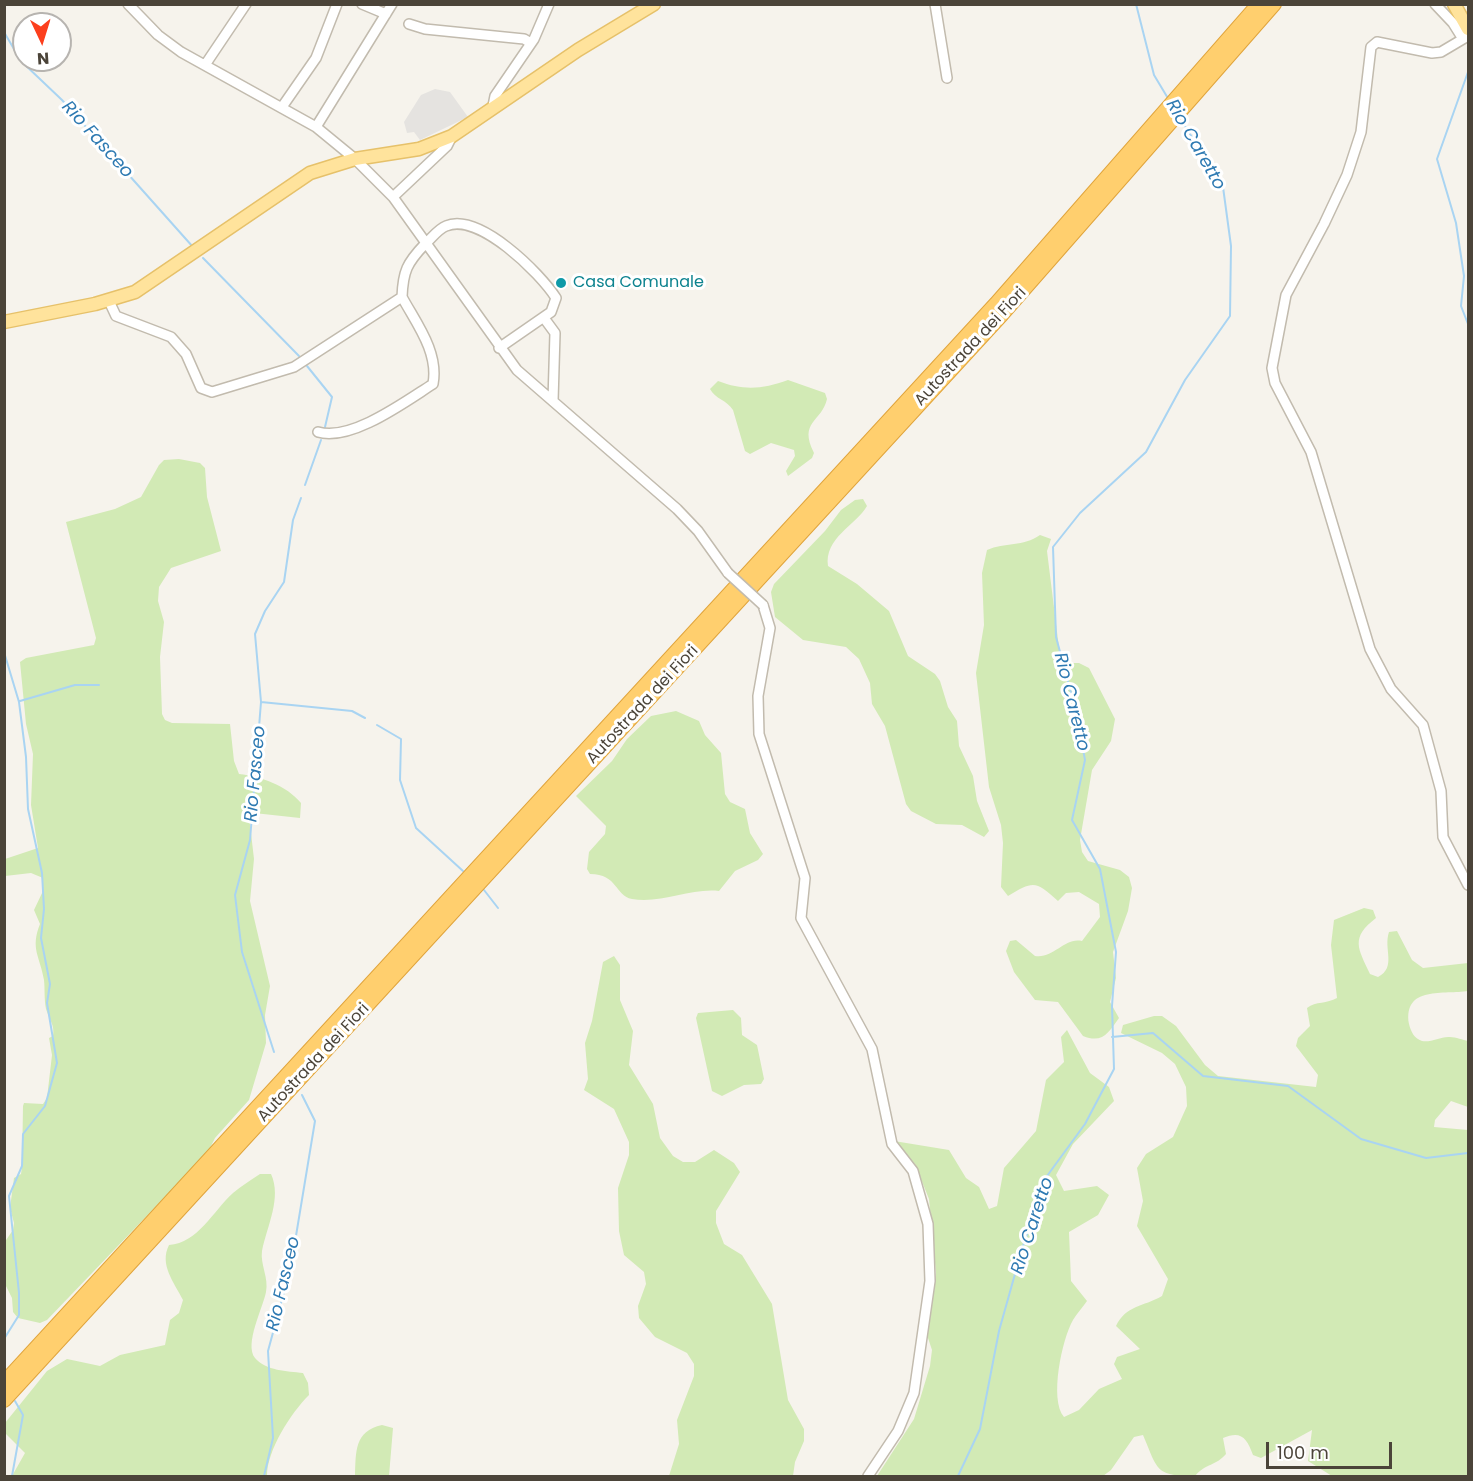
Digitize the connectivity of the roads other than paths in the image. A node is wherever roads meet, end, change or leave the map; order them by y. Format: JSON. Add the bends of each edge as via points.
{"nodes":[{"id":1,"x":128,"y":4,"type":"edge"},
{"id":2,"x":246,"y":4,"type":"edge"},
{"id":3,"x":338,"y":4,"type":"edge"},
{"id":4,"x":362,"y":4,"type":"edge"},
{"id":5,"x":392,"y":4,"type":"edge"},
{"id":6,"x":549,"y":4,"type":"edge"},
{"id":7,"x":654,"y":4,"type":"edge"},
{"id":8,"x":935,"y":4,"type":"edge"},
{"id":9,"x":1259,"y":4,"type":"edge"},
{"id":10,"x":1274,"y":4,"type":"edge"},
{"id":11,"x":1435,"y":4,"type":"edge"},
{"id":12,"x":1454,"y":4,"type":"edge"},
{"id":13,"x":386,"y":14,"type":"junction"},
{"id":14,"x":409,"y":24,"type":"dead end"},
{"id":15,"x":1467,"y":35,"type":"edge"},
{"id":16,"x":531,"y":43,"type":"junction"},
{"id":17,"x":205,"y":65,"type":"junction"},
{"id":18,"x":947,"y":78,"type":"dead end"},
{"id":19,"x":493,"y":106,"type":"junction"},
{"id":20,"x":282,"y":107,"type":"junction"},
{"id":21,"x":316,"y":128,"type":"junction"},
{"id":22,"x":452,"y":136,"type":"junction"},
{"id":23,"x":356,"y":159,"type":"junction"},
{"id":24,"x":393,"y":197,"type":"junction"},
{"id":25,"x":426,"y":243,"type":"junction"},
{"id":26,"x":402,"y":297,"type":"junction"},
{"id":27,"x":109,"y":301,"type":"junction"},
{"id":28,"x":544,"y":318,"type":"junction"},
{"id":29,"x":4,"y":322,"type":"edge"},
{"id":30,"x":499,"y":348,"type":"junction"},
{"id":31,"x":553,"y":401,"type":"junction"},
{"id":32,"x":318,"y":432,"type":"dead end"},
{"id":33,"x":1468,"y":885,"type":"edge"},
{"id":34,"x":4,"y":1383,"type":"edge"},
{"id":35,"x":4,"y":1400,"type":"edge"},
{"id":36,"x":868,"y":1476,"type":"edge"}],
"edges":[{"from":1,"to":17,"type":"street","via":[[158,35]]},
{"from":2,"to":17,"type":"street"},
{"from":3,"to":20,"type":"street","via":[[316,58]]},
{"from":4,"to":13,"type":"street"},
{"from":5,"to":13,"type":"street"},
{"from":6,"to":16,"type":"street"},
{"from":7,"to":19,"type":"main road"},
{"from":8,"to":18,"type":"street"},
{"from":9,"to":34,"type":"highway","name":"Autostrada dei Fiori","via":[[996,304]]},
{"from":10,"to":35,"type":"highway","name":"Autostrada dei Fiori","via":[[1002,314]]},
{"from":11,"to":15,"type":"street"},
{"from":12,"to":15,"type":"main road"},
{"from":13,"to":21,"type":"street"},
{"from":14,"to":16,"type":"street"},
{"from":15,"to":33,"type":"street","via":[[1441,52],[1377,42],[1371,47],[1361,132],[1347,175],[1286,296],[1272,368],[1275,383],[1311,452],[1370,649],[1391,689],[1423,725],[1441,791],[1443,837]]},
{"from":16,"to":19,"type":"street","via":[[495,96]]},
{"from":17,"to":20,"type":"street"},
{"from":19,"to":22,"type":"main road"},
{"from":20,"to":21,"type":"street"},
{"from":21,"to":23,"type":"street"},
{"from":22,"to":23,"type":"main road","via":[[419,149]]},
{"from":22,"to":24,"type":"street","via":[[447,146]]},
{"from":23,"to":24,"type":"street"},
{"from":23,"to":27,"type":"main road","via":[[310,173],[162,276]]},
{"from":24,"to":25,"type":"street"},
{"from":25,"to":26,"type":"street","via":[[403,273]]},
{"from":25,"to":28,"type":"street","via":[[446,225],[482,230],[547,284],[556,298]]},
{"from":25,"to":30,"type":"street"},
{"from":26,"to":27,"type":"street","via":[[294,367],[212,392],[201,388],[186,354],[171,337],[116,316]]},
{"from":26,"to":32,"type":"street","via":[[426,339],[435,374],[433,384],[371,422],[332,435]]},
{"from":27,"to":29,"type":"main road"},
{"from":28,"to":30,"type":"street"},
{"from":28,"to":31,"type":"street","via":[[555,333]]},
{"from":30,"to":31,"type":"street","via":[[517,370]]},
{"from":31,"to":36,"type":"street","bridge":true,"via":[[677,509],[728,573],[763,606],[770,628],[758,696],[759,734],[805,878],[801,918],[872,1049],[892,1144],[913,1171],[928,1224],[930,1281],[914,1393],[898,1431]]}]}
